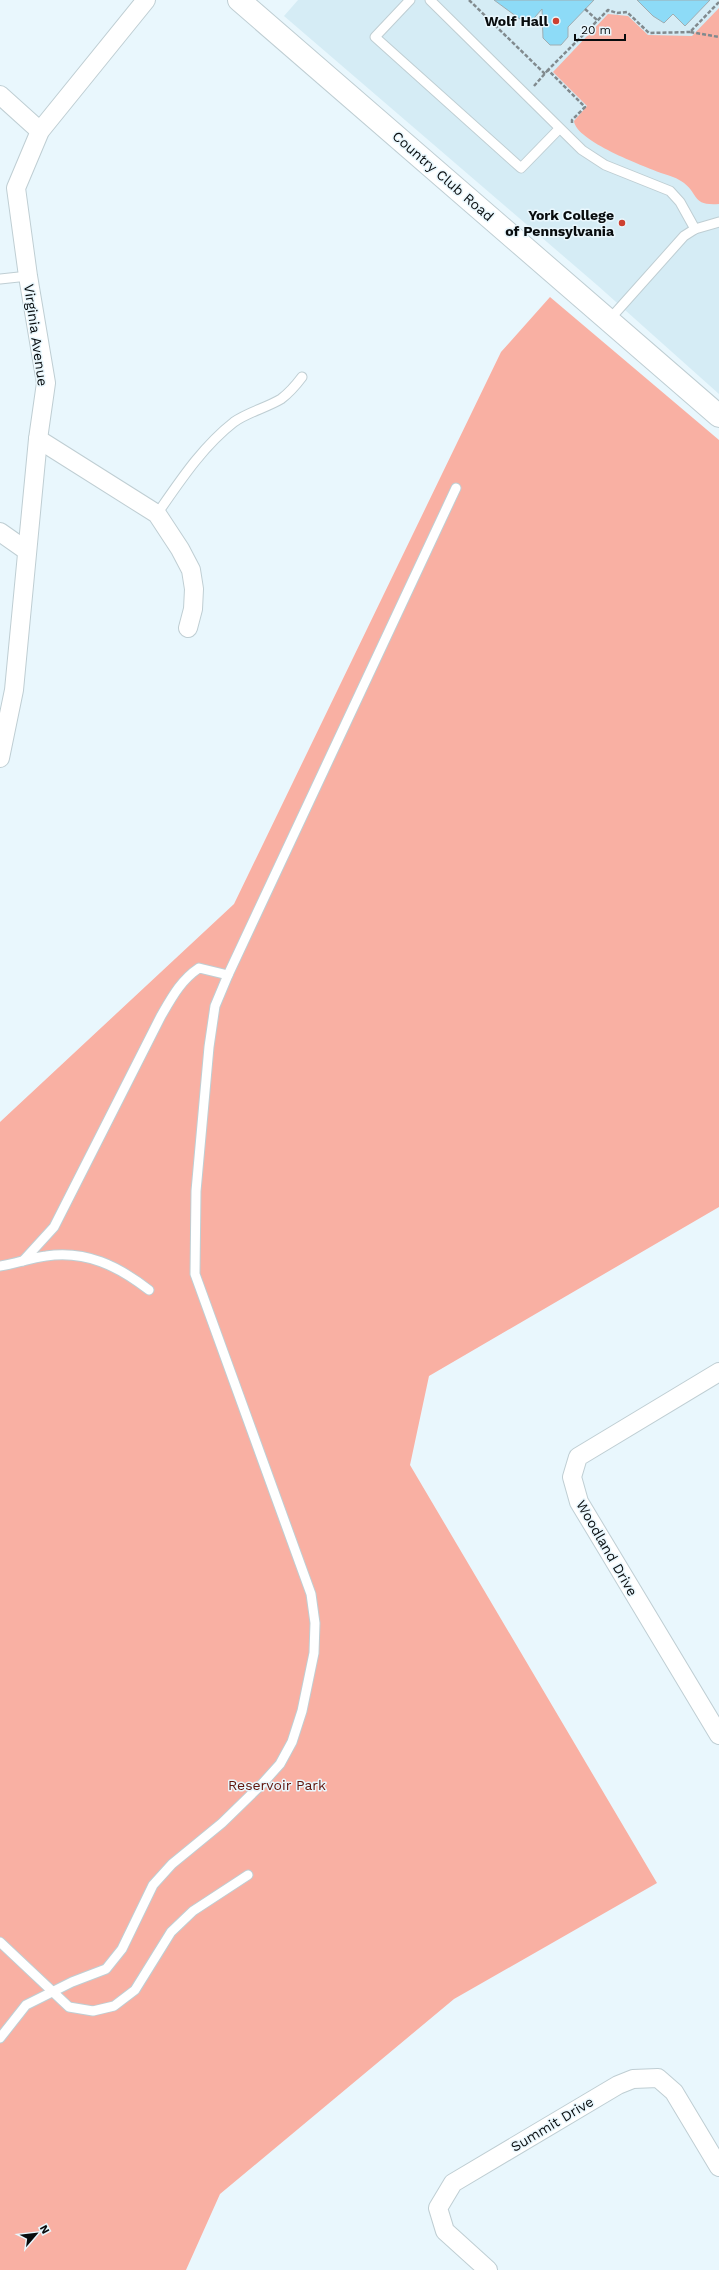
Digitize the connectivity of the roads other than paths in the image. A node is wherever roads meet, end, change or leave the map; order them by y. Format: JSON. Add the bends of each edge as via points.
{"nodes":[{"id":1,"x":146,"y":0,"type":"edge"},
{"id":2,"x":239,"y":0,"type":"edge"},
{"id":3,"x":410,"y":0,"type":"edge"},
{"id":4,"x":430,"y":0,"type":"edge"},
{"id":5,"x":0,"y":95,"type":"edge"},
{"id":6,"x":559,"y":128,"type":"junction"},
{"id":7,"x":40,"y":132,"type":"junction"},
{"id":8,"x":719,"y":222,"type":"edge"},
{"id":9,"x":695,"y":229,"type":"junction"},
{"id":10,"x":28,"y":276,"type":"junction"},
{"id":11,"x":0,"y":278,"type":"edge"},
{"id":12,"x":609,"y":320,"type":"junction"},
{"id":13,"x":302,"y":377,"type":"dead end"},
{"id":14,"x":719,"y":416,"type":"edge"},
{"id":15,"x":38,"y":439,"type":"junction"},
{"id":16,"x":456,"y":488,"type":"dead end"},
{"id":17,"x":157,"y":514,"type":"junction"},
{"id":18,"x":0,"y":532,"type":"edge"},
{"id":19,"x":27,"y":551,"type":"junction"},
{"id":20,"x":188,"y":628,"type":"dead end"},
{"id":21,"x":0,"y":758,"type":"edge"},
{"id":22,"x":228,"y":975,"type":"junction"},
{"id":23,"x":23,"y":1261,"type":"junction"},
{"id":24,"x":0,"y":1266,"type":"edge"},
{"id":25,"x":149,"y":1290,"type":"dead end"},
{"id":26,"x":719,"y":1372,"type":"edge"},
{"id":27,"x":719,"y":1735,"type":"edge"},
{"id":28,"x":248,"y":1875,"type":"dead end"},
{"id":29,"x":0,"y":1942,"type":"edge"},
{"id":30,"x":53,"y":1992,"type":"junction"},
{"id":31,"x":0,"y":2038,"type":"edge"},
{"id":32,"x":719,"y":2167,"type":"edge"},
{"id":33,"x":488,"y":2270,"type":"edge"}],
"edges":[{"from":1,"to":7,"type":"street","name":"Virginia Avenue"},
{"from":2,"to":12,"type":"main road","name":"Country Club Road"},
{"from":3,"to":6,"type":"lane","via":[[375,37],[521,168]]},
{"from":4,"to":6,"type":"lane"},
{"from":5,"to":7,"type":"street"},
{"from":6,"to":9,"type":"lane","via":[[582,150],[605,165],[670,191],[680,202]]},
{"from":7,"to":10,"type":"street","name":"Virginia Avenue","via":[[16,188]]},
{"from":8,"to":9,"type":"lane"},
{"from":9,"to":12,"type":"lane","via":[[684,236]]},
{"from":10,"to":11,"type":"lane"},
{"from":10,"to":15,"type":"street","name":"Virginia Avenue","via":[[46,383]]},
{"from":12,"to":14,"type":"main road","name":"Country Club Road"},
{"from":13,"to":17,"type":"lane","via":[[290,392],[280,399],[236,421],[217,436]]},
{"from":15,"to":17,"type":"street"},
{"from":15,"to":19,"type":"street","name":"Virginia Avenue"},
{"from":16,"to":22,"type":"lane"},
{"from":17,"to":20,"type":"street","via":[[180,548],[191,570],[194,589],[193,609]]},
{"from":18,"to":19,"type":"street"},
{"from":19,"to":21,"type":"street","name":"Virginia Avenue","via":[[14,690]]},
{"from":22,"to":23,"type":"lane","via":[[199,968],[188,975],[176,990],[54,1227]]},
{"from":22,"to":30,"type":"lane","via":[[214,1006],[209,1047],[196,1191],[195,1274],[311,1594],[315,1623],[314,1653],[302,1712],[292,1742],[280,1764],[222,1823],[172,1864],[153,1885],[122,1949],[106,1969]]},
{"from":23,"to":24,"type":"lane"},
{"from":23,"to":25,"type":"lane","via":[[76,1254],[125,1272]]},
{"from":26,"to":27,"type":"street","name":"Woodland Drive","via":[[578,1457],[572,1477],[579,1502]]},
{"from":28,"to":30,"type":"lane","via":[[193,1911],[172,1932],[135,1990],[114,2006],[93,2012],[69,2007]]},
{"from":29,"to":30,"type":"lane"},
{"from":30,"to":31,"type":"lane","via":[[26,2005]]},
{"from":32,"to":33,"type":"street","name":"Summit Drive","via":[[674,2092],[658,2078],[633,2079],[618,2085],[453,2183],[438,2208],[445,2230]]}]}
